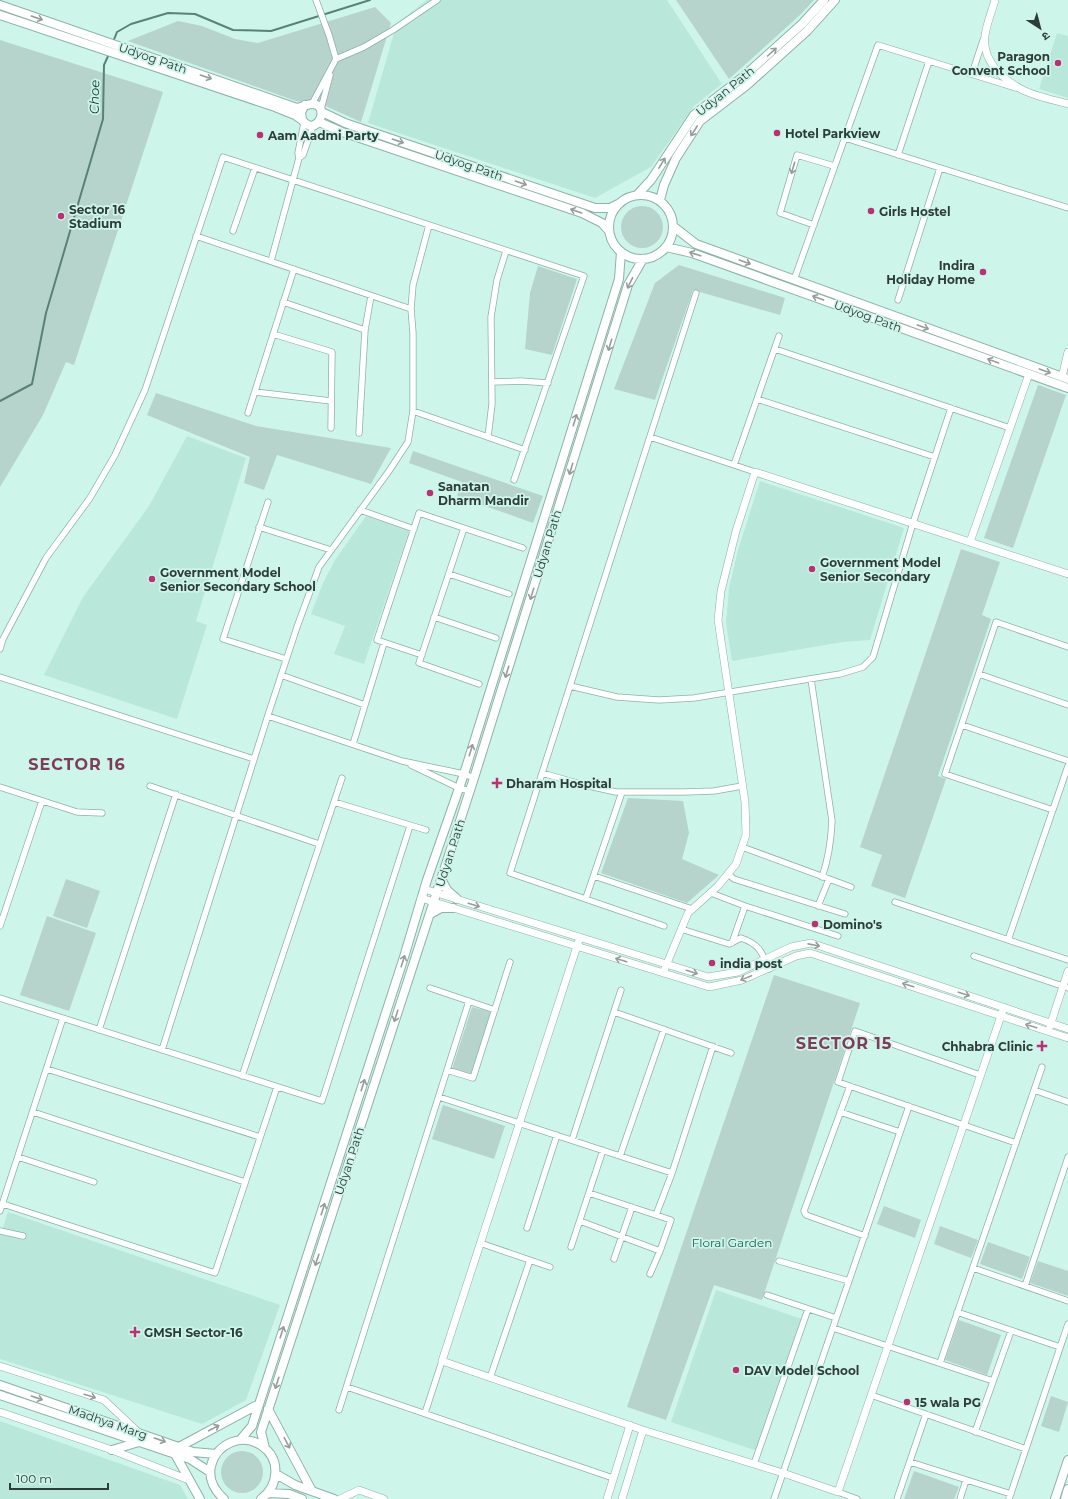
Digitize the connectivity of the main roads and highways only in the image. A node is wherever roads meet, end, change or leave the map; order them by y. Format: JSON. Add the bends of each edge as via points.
{"nodes":[{"id":1,"x":824,"y":0,"type":"edge"},
{"id":2,"x":835,"y":0,"type":"edge"},
{"id":3,"x":0,"y":5,"type":"edge"},
{"id":4,"x":0,"y":15,"type":"edge"},
{"id":5,"x":128,"y":54,"type":"junction"},
{"id":6,"x":309,"y":104,"type":"junction"},
{"id":7,"x":321,"y":111,"type":"junction"},
{"id":8,"x":309,"y":123,"type":"junction"},
{"id":9,"x":638,"y":194,"type":"junction"},
{"id":10,"x":660,"y":200,"type":"junction"},
{"id":11,"x":618,"y":204,"type":"junction"},
{"id":12,"x":674,"y":227,"type":"junction"},
{"id":13,"x":609,"y":231,"type":"junction"},
{"id":14,"x":666,"y":247,"type":"junction"},
{"id":15,"x":621,"y":252,"type":"junction"},
{"id":16,"x":643,"y":259,"type":"junction"},
{"id":17,"x":1065,"y":378,"type":"edge"},
{"id":18,"x":1068,"y":388,"type":"edge"},
{"id":19,"x":441,"y":879,"type":"junction"},
{"id":20,"x":457,"y":899,"type":"road end"},
{"id":21,"x":453,"y":908,"type":"road end"},
{"id":22,"x":430,"y":914,"type":"junction"},
{"id":23,"x":0,"y":1385,"type":"edge"},
{"id":24,"x":0,"y":1395,"type":"edge"},
{"id":25,"x":259,"y":1404,"type":"junction"},
{"id":26,"x":268,"y":1409,"type":"junction"},
{"id":27,"x":240,"y":1440,"type":"junction"},
{"id":28,"x":139,"y":1442,"type":"junction"},
{"id":29,"x":265,"y":1448,"type":"junction"},
{"id":30,"x":112,"y":1450,"type":"road end"},
{"id":31,"x":177,"y":1450,"type":"junction"},
{"id":32,"x":216,"y":1454,"type":"junction"},
{"id":33,"x":1068,"y":1460,"type":"edge"},
{"id":34,"x":210,"y":1472,"type":"junction"},
{"id":35,"x":276,"y":1474,"type":"junction"},
{"id":36,"x":1068,"y":1490,"type":"edge"},
{"id":37,"x":312,"y":1491,"type":"junction"},
{"id":38,"x":268,"y":1493,"type":"junction"},
{"id":39,"x":200,"y":1499,"type":"edge"},
{"id":40,"x":224,"y":1499,"type":"edge"},
{"id":41,"x":261,"y":1499,"type":"edge"},
{"id":42,"x":302,"y":1499,"type":"edge"},
{"id":43,"x":334,"y":1499,"type":"edge"},
{"id":44,"x":1055,"y":1499,"type":"edge"},
{"id":45,"x":1065,"y":1499,"type":"edge"}],
"edges":[{"from":9,"to":1,"type":"main road","name":"Udyan Path","one_way":true,"via":[[651,180],[694,115],[743,77],[802,24]]},
{"from":2,"to":10,"type":"main road","name":"Udyan Path","one_way":true,"via":[[807,31],[752,80],[700,121],[676,158]]},
{"from":3,"to":5,"type":"main road","name":"Udyog Path","one_way":true,"via":[[95,38]]},
{"from":4,"to":5,"type":"main road","name":"Udyog Path","via":[[92,46]]},
{"from":5,"to":6,"type":"main road","name":"Udyog Path","one_way":true,"via":[[297,108]]},
{"from":5,"to":8,"type":"main road","name":"Udyog Path","via":[[275,107]]},
{"from":6,"to":7,"type":"main road","via":[[316,104]]},
{"from":6,"to":8,"type":"main road","via":[[301,112]]},
{"from":7,"to":8,"type":"main road","via":[[322,118]]},
{"from":7,"to":11,"type":"main road","name":"Udyog Path","one_way":true,"via":[[345,123],[595,208],[610,208]]},
{"from":13,"to":8,"type":"main road","name":"Udyog Path","one_way":true,"via":[[602,223],[582,213]]},
{"from":9,"to":10,"type":"main road","via":[[650,195]]},
{"from":9,"to":11,"type":"main road","via":[[629,196]]},
{"from":10,"to":12,"type":"main road","via":[[670,212]]},
{"from":11,"to":13,"type":"main road","via":[[610,216]]},
{"from":12,"to":14,"type":"main road","via":[[672,238]]},
{"from":12,"to":17,"type":"main road","name":"Udyog Path","one_way":true,"via":[[696,244]]},
{"from":13,"to":15,"type":"main road","via":[[614,245]]},
{"from":14,"to":16,"type":"main road","via":[[658,254]]},
{"from":18,"to":14,"type":"main road","name":"Udyog Path","one_way":true,"via":[[692,253]]},
{"from":15,"to":16,"type":"main road","via":[[631,258]]},
{"from":25,"to":15,"type":"main road","name":"Udyan Path","one_way":true,"via":[[402,965],[421,898],[464,774],[619,279]]},
{"from":16,"to":19,"type":"main road","name":"Udyan Path","one_way":true,"via":[[628,285]]},
{"from":19,"to":20,"type":"main road","via":[[447,890]]},
{"from":19,"to":22,"type":"main road","name":"Udyan Path"},
{"from":21,"to":22,"type":"main road","via":[[441,908]]},
{"from":22,"to":26,"type":"main road","name":"Udyan Path","one_way":true},
{"from":23,"to":31,"type":"main road","name":"Madhya Marg","one_way":true,"via":[[138,1433]]},
{"from":24,"to":28,"type":"main road","name":"Madhya Marg"},
{"from":25,"to":27,"type":"main road","name":"Udyan Path","via":[[252,1426]]},
{"from":31,"to":25,"type":"main road","one_way":true},
{"from":26,"to":29,"type":"main road","name":"Udyan Path","via":[[261,1432]]},
{"from":26,"to":37,"type":"main road","one_way":true},
{"from":27,"to":29,"type":"main road"},
{"from":27,"to":32,"type":"main road","via":[[226,1445]]},
{"from":28,"to":30,"type":"main road"},
{"from":28,"to":31,"type":"main road","name":"Madhya Marg"},
{"from":29,"to":35,"type":"main road","via":[[275,1464]]},
{"from":31,"to":32,"type":"main road","name":"Madhya Marg"},
{"from":31,"to":34,"type":"main road","name":"Madhya Marg"},
{"from":31,"to":39,"type":"main road"},
{"from":32,"to":34,"type":"main road"},
{"from":33,"to":44,"type":"main road"},
{"from":34,"to":40,"type":"main road","via":[[213,1485]]},
{"from":35,"to":37,"type":"main road"},
{"from":35,"to":38,"type":"main road"},
{"from":36,"to":45,"type":"main road"},
{"from":37,"to":43,"type":"main road"},
{"from":38,"to":41,"type":"main road"},
{"from":38,"to":42,"type":"main road","via":[[289,1494]]}]}
